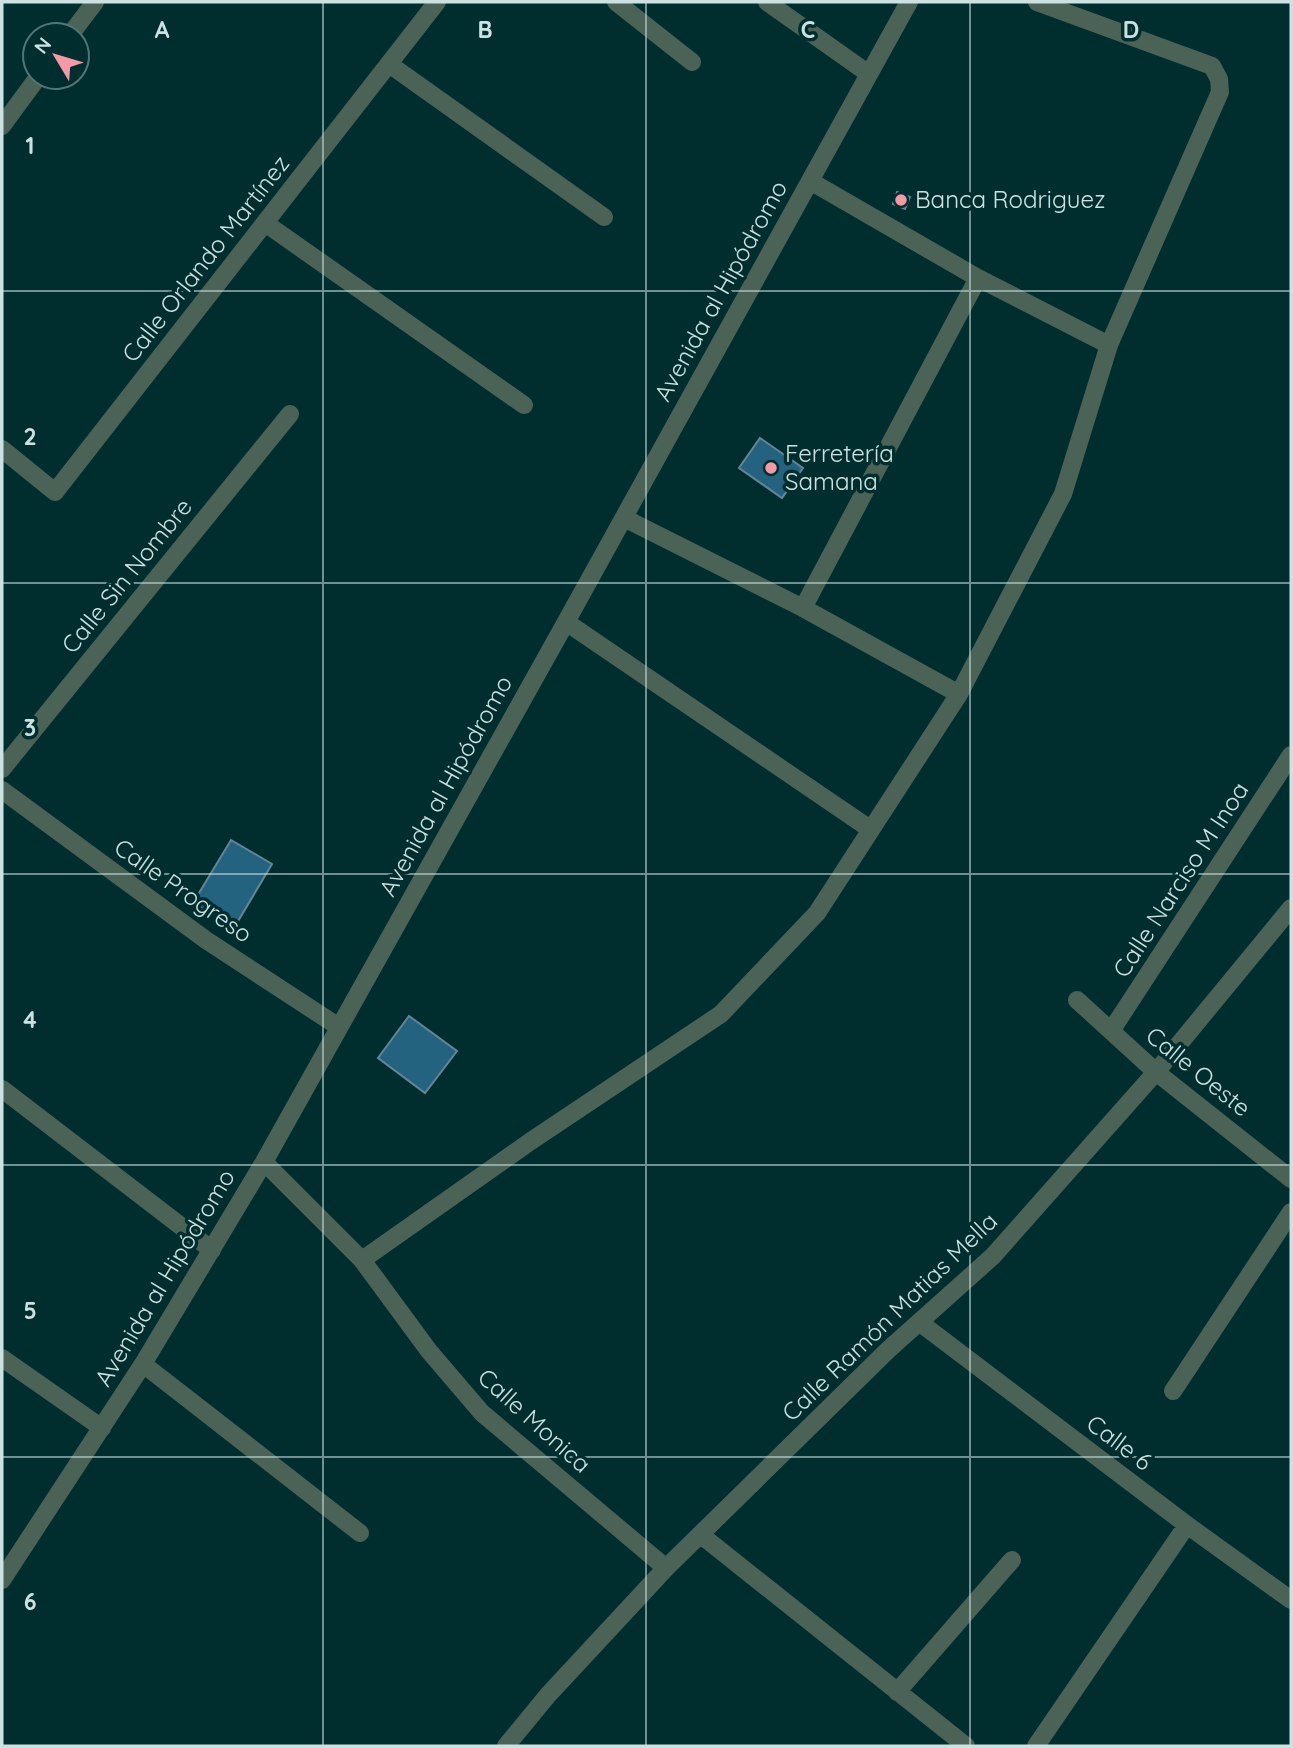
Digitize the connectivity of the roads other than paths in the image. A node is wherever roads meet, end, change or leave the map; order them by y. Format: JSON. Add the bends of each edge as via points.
{"nodes":[{"id":1,"x":95,"y":2,"type":"edge"},
{"id":2,"x":437,"y":2,"type":"edge"},
{"id":3,"x":616,"y":2,"type":"edge"},
{"id":4,"x":767,"y":2,"type":"edge"},
{"id":5,"x":909,"y":2,"type":"edge"},
{"id":6,"x":1037,"y":2,"type":"edge"},
{"id":7,"x":81,"y":21,"type":"edge"},
{"id":8,"x":692,"y":62,"type":"dead end"},
{"id":9,"x":389,"y":64,"type":"junction"},
{"id":10,"x":869,"y":74,"type":"junction"},
{"id":11,"x":28,"y":91,"type":"edge"},
{"id":12,"x":2,"y":125,"type":"edge"},
{"id":13,"x":810,"y":181,"type":"junction"},
{"id":14,"x":604,"y":217,"type":"dead end"},
{"id":15,"x":265,"y":223,"type":"junction"},
{"id":16,"x":978,"y":278,"type":"junction"},
{"id":17,"x":1109,"y":345,"type":"junction"},
{"id":18,"x":524,"y":405,"type":"dead end"},
{"id":19,"x":290,"y":414,"type":"dead end"},
{"id":20,"x":2,"y":449,"type":"edge"},
{"id":21,"x":624,"y":518,"type":"junction"},
{"id":22,"x":803,"y":608,"type":"junction"},
{"id":23,"x":566,"y":622,"type":"junction"},
{"id":24,"x":958,"y":694,"type":"junction"},
{"id":25,"x":1291,"y":755,"type":"edge"},
{"id":26,"x":2,"y":769,"type":"edge"},
{"id":27,"x":2,"y":790,"type":"edge"},
{"id":28,"x":870,"y":829,"type":"junction"},
{"id":29,"x":1291,"y":908,"type":"edge"},
{"id":30,"x":1077,"y":1000,"type":"dead end"},
{"id":31,"x":340,"y":1027,"type":"junction"},
{"id":32,"x":1111,"y":1031,"type":"junction"},
{"id":33,"x":1156,"y":1072,"type":"junction"},
{"id":34,"x":2,"y":1089,"type":"edge"},
{"id":35,"x":264,"y":1162,"type":"junction"},
{"id":36,"x":1291,"y":1179,"type":"edge"},
{"id":37,"x":1291,"y":1212,"type":"edge"},
{"id":38,"x":212,"y":1250,"type":"junction"},
{"id":39,"x":362,"y":1260,"type":"junction"},
{"id":40,"x":919,"y":1322,"type":"junction"},
{"id":41,"x":2,"y":1358,"type":"edge"},
{"id":42,"x":143,"y":1364,"type":"junction"},
{"id":43,"x":1173,"y":1391,"type":"dead end"},
{"id":44,"x":102,"y":1428,"type":"junction"},
{"id":45,"x":1186,"y":1525,"type":"junction"},
{"id":46,"x":360,"y":1533,"type":"dead end"},
{"id":47,"x":701,"y":1535,"type":"junction"},
{"id":48,"x":1012,"y":1560,"type":"dead end"},
{"id":49,"x":666,"y":1568,"type":"junction"},
{"id":50,"x":2,"y":1580,"type":"edge"},
{"id":51,"x":1291,"y":1600,"type":"edge"},
{"id":52,"x":897,"y":1692,"type":"junction"},
{"id":53,"x":506,"y":1746,"type":"edge"},
{"id":54,"x":966,"y":1746,"type":"edge"},
{"id":55,"x":1036,"y":1746,"type":"edge"}],
"edges":[{"from":1,"to":7,"type":"street"},
{"from":2,"to":9,"type":"street","name":"Calle Orlando Martínez"},
{"from":3,"to":8,"type":"street"},
{"from":4,"to":10,"type":"street"},
{"from":5,"to":10,"type":"street","name":"Avenida al Hipódromo"},
{"from":6,"to":17,"type":"street","via":[[1212,66],[1219,79],[1220,92]]},
{"from":9,"to":14,"type":"street"},
{"from":9,"to":15,"type":"street","name":"Calle Orlando Martínez"},
{"from":10,"to":13,"type":"street","name":"Avenida al Hipódromo"},
{"from":11,"to":12,"type":"street"},
{"from":13,"to":16,"type":"street"},
{"from":13,"to":21,"type":"street","name":"Avenida al Hipódromo"},
{"from":15,"to":18,"type":"street"},
{"from":15,"to":20,"type":"street","name":"Calle Orlando Martínez","via":[[55,492]]},
{"from":16,"to":17,"type":"street"},
{"from":16,"to":22,"type":"street"},
{"from":17,"to":24,"type":"street","via":[[1063,494]]},
{"from":19,"to":26,"type":"street","name":"Calle Sin Nombre"},
{"from":21,"to":22,"type":"street"},
{"from":21,"to":23,"type":"street","name":"Avenida al Hipódromo"},
{"from":22,"to":24,"type":"street"},
{"from":23,"to":28,"type":"street"},
{"from":23,"to":31,"type":"street","name":"Avenida al Hipódromo"},
{"from":24,"to":28,"type":"street"},
{"from":25,"to":32,"type":"street","name":"Calle Narciso M Inoa"},
{"from":27,"to":31,"type":"street","name":"Calle Progreso","via":[[206,940]]},
{"from":28,"to":39,"type":"street","via":[[817,913],[721,1014]]},
{"from":29,"to":33,"type":"street","name":"Calle Ramón Matias Mella"},
{"from":30,"to":32,"type":"street","name":"Calle Oeste"},
{"from":31,"to":35,"type":"street","name":"Avenida al Hipódromo"},
{"from":32,"to":33,"type":"street","name":"Calle Oeste"},
{"from":33,"to":36,"type":"street","name":"Calle Oeste"},
{"from":33,"to":40,"type":"street","name":"Calle Ramón Matias Mella","via":[[993,1256]]},
{"from":34,"to":38,"type":"street"},
{"from":35,"to":38,"type":"street","name":"Avenida al Hipódromo"},
{"from":35,"to":39,"type":"street","name":"Calle Monica"},
{"from":37,"to":43,"type":"street"},
{"from":38,"to":42,"type":"street","name":"Avenida al Hipódromo"},
{"from":39,"to":49,"type":"street","name":"Calle Monica","via":[[482,1413]]},
{"from":40,"to":45,"type":"street","name":"Calle 6"},
{"from":40,"to":47,"type":"street","name":"Calle Ramón Matias Mella"},
{"from":41,"to":44,"type":"street"},
{"from":42,"to":44,"type":"street","name":"Avenida al Hipódromo"},
{"from":42,"to":46,"type":"street"},
{"from":44,"to":50,"type":"street","name":"Avenida al Hipódromo"},
{"from":45,"to":51,"type":"street","name":"Calle 6"},
{"from":45,"to":55,"type":"street"},
{"from":47,"to":49,"type":"street","name":"Calle Ramón Matias Mella"},
{"from":47,"to":52,"type":"street"},
{"from":48,"to":52,"type":"street"},
{"from":49,"to":53,"type":"street","name":"Calle Ramón Matias Mella"},
{"from":52,"to":54,"type":"street"}]}
